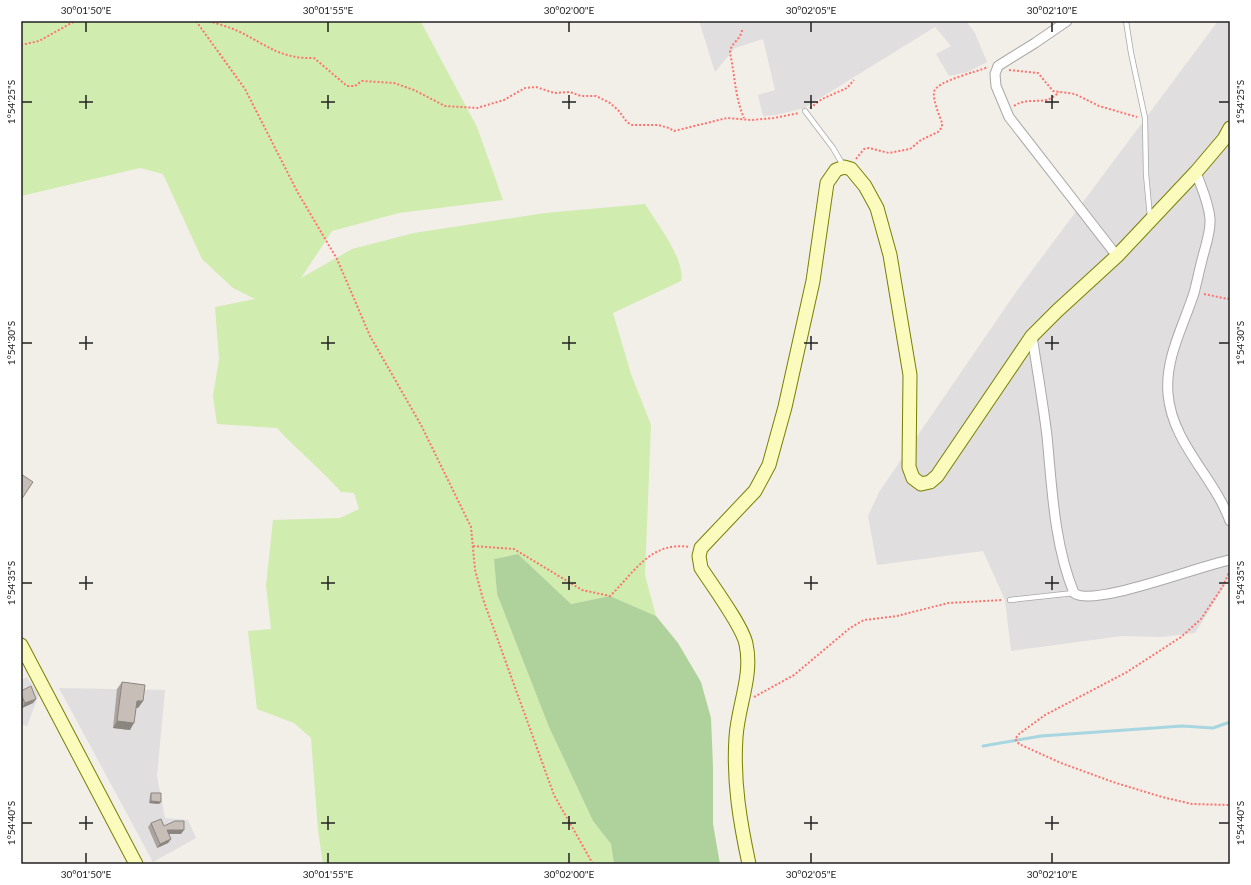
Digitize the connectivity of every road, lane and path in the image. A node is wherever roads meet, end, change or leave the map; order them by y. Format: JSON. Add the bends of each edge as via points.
{"nodes":[{"id":1,"x":75,"y":21,"type":"edge"},
{"id":2,"x":196,"y":21,"type":"edge"},
{"id":3,"x":209,"y":21,"type":"edge"},
{"id":4,"x":1066,"y":21,"type":"edge"},
{"id":5,"x":1126,"y":21,"type":"edge"},
{"id":6,"x":742,"y":30,"type":"dead end"},
{"id":7,"x":21,"y":46,"type":"edge"},
{"id":8,"x":998,"y":66,"type":"junction"},
{"id":9,"x":1059,"y":92,"type":"junction"},
{"id":10,"x":805,"y":111,"type":"dead end"},
{"id":11,"x":1007,"y":113,"type":"junction"},
{"id":12,"x":744,"y":118,"type":"junction"},
{"id":13,"x":1145,"y":118,"type":"junction"},
{"id":14,"x":751,"y":120,"type":"dead end"},
{"id":15,"x":1230,"y":128,"type":"edge"},
{"id":16,"x":847,"y":168,"type":"junction"},
{"id":17,"x":1196,"y":172,"type":"junction"},
{"id":18,"x":1150,"y":220,"type":"junction"},
{"id":19,"x":1117,"y":256,"type":"junction"},
{"id":20,"x":1194,"y":291,"type":"junction"},
{"id":21,"x":1230,"y":295,"type":"edge"},
{"id":22,"x":1032,"y":336,"type":"junction"},
{"id":23,"x":1230,"y":521,"type":"edge"},
{"id":24,"x":473,"y":546,"type":"junction"},
{"id":25,"x":701,"y":548,"type":"junction"},
{"id":26,"x":1230,"y":560,"type":"edge"},
{"id":27,"x":1230,"y":570,"type":"edge"},
{"id":28,"x":1074,"y":593,"type":"junction"},
{"id":29,"x":1010,"y":600,"type":"joint"},
{"id":30,"x":21,"y":645,"type":"edge"},
{"id":31,"x":741,"y":704,"type":"junction"},
{"id":32,"x":1230,"y":805,"type":"edge"},
{"id":33,"x":136,"y":864,"type":"edge"},
{"id":34,"x":593,"y":864,"type":"edge"},
{"id":35,"x":749,"y":864,"type":"edge"}],
"edges":[{"from":1,"to":7,"type":"path","via":[[39,42]]},
{"from":2,"to":24,"type":"path","via":[[245,88],[298,193],[337,259],[370,336],[422,425],[471,527]]},
{"from":3,"to":12,"type":"path","via":[[237,30],[287,56],[296,59],[314,58],[347,86],[355,86],[362,81],[394,83],[445,106],[478,108],[504,100],[525,88],[536,87],[554,93],[570,92],[602,98],[614,106],[632,125],[658,125],[680,131],[727,118]]},
{"from":4,"to":8,"type":"street"},
{"from":5,"to":13,"type":"lane"},
{"from":6,"to":12,"type":"path","via":[[730,48],[730,53],[738,104]]},
{"from":8,"to":9,"type":"path","via":[[1010,71],[1038,73],[1050,88]]},
{"from":8,"to":11,"type":"street","via":[[995,74],[996,86]]},
{"from":8,"to":16,"type":"path","via":[[990,66],[936,87],[934,93],[942,123],[938,132],[906,150],[889,153],[864,149]]},
{"from":9,"to":11,"type":"path","via":[[1042,102],[1018,103]]},
{"from":9,"to":13,"type":"path","via":[[1075,94],[1099,106]]},
{"from":10,"to":16,"type":"lane"},
{"from":11,"to":19,"type":"street"},
{"from":12,"to":14,"type":"path"},
{"from":13,"to":18,"type":"lane"},
{"from":15,"to":17,"type":"main road"},
{"from":16,"to":22,"type":"main road","via":[[865,186],[877,208],[890,255],[910,375],[909,467],[913,478],[921,484],[930,482],[937,476]]},
{"from":16,"to":25,"type":"main road","via":[[836,170],[827,183],[813,281],[785,407],[769,465],[755,491]]},
{"from":17,"to":18,"type":"main road"},
{"from":17,"to":20,"type":"street","via":[[1210,220]]},
{"from":18,"to":19,"type":"main road"},
{"from":19,"to":22,"type":"main road"},
{"from":20,"to":21,"type":"path","via":[[1228,299]]},
{"from":20,"to":23,"type":"street","via":[[1169,362],[1168,396],[1172,417],[1183,442],[1205,473]]},
{"from":22,"to":28,"type":"street","via":[[1046,426],[1057,525],[1067,577]]},
{"from":24,"to":25,"type":"path","via":[[514,549],[582,590],[610,596],[636,566],[660,548],[680,545]]},
{"from":24,"to":34,"type":"path","via":[[475,570],[482,599],[554,795]]},
{"from":25,"to":31,"type":"main road","via":[[701,568],[746,642],[747,674]]},
{"from":26,"to":28,"type":"street","via":[[1116,592],[1083,597]]},
{"from":27,"to":32,"type":"path","via":[[1223,586],[1200,619],[1181,638],[1127,672],[1045,716],[1015,739],[1019,744],[1061,763],[1113,782],[1192,804]]},
{"from":28,"to":29,"type":"lane"},
{"from":29,"to":31,"type":"path","via":[[948,603],[897,616],[864,620],[850,628],[794,675]]},
{"from":30,"to":33,"type":"main road"},
{"from":31,"to":35,"type":"main road","via":[[734,771]]}]}
